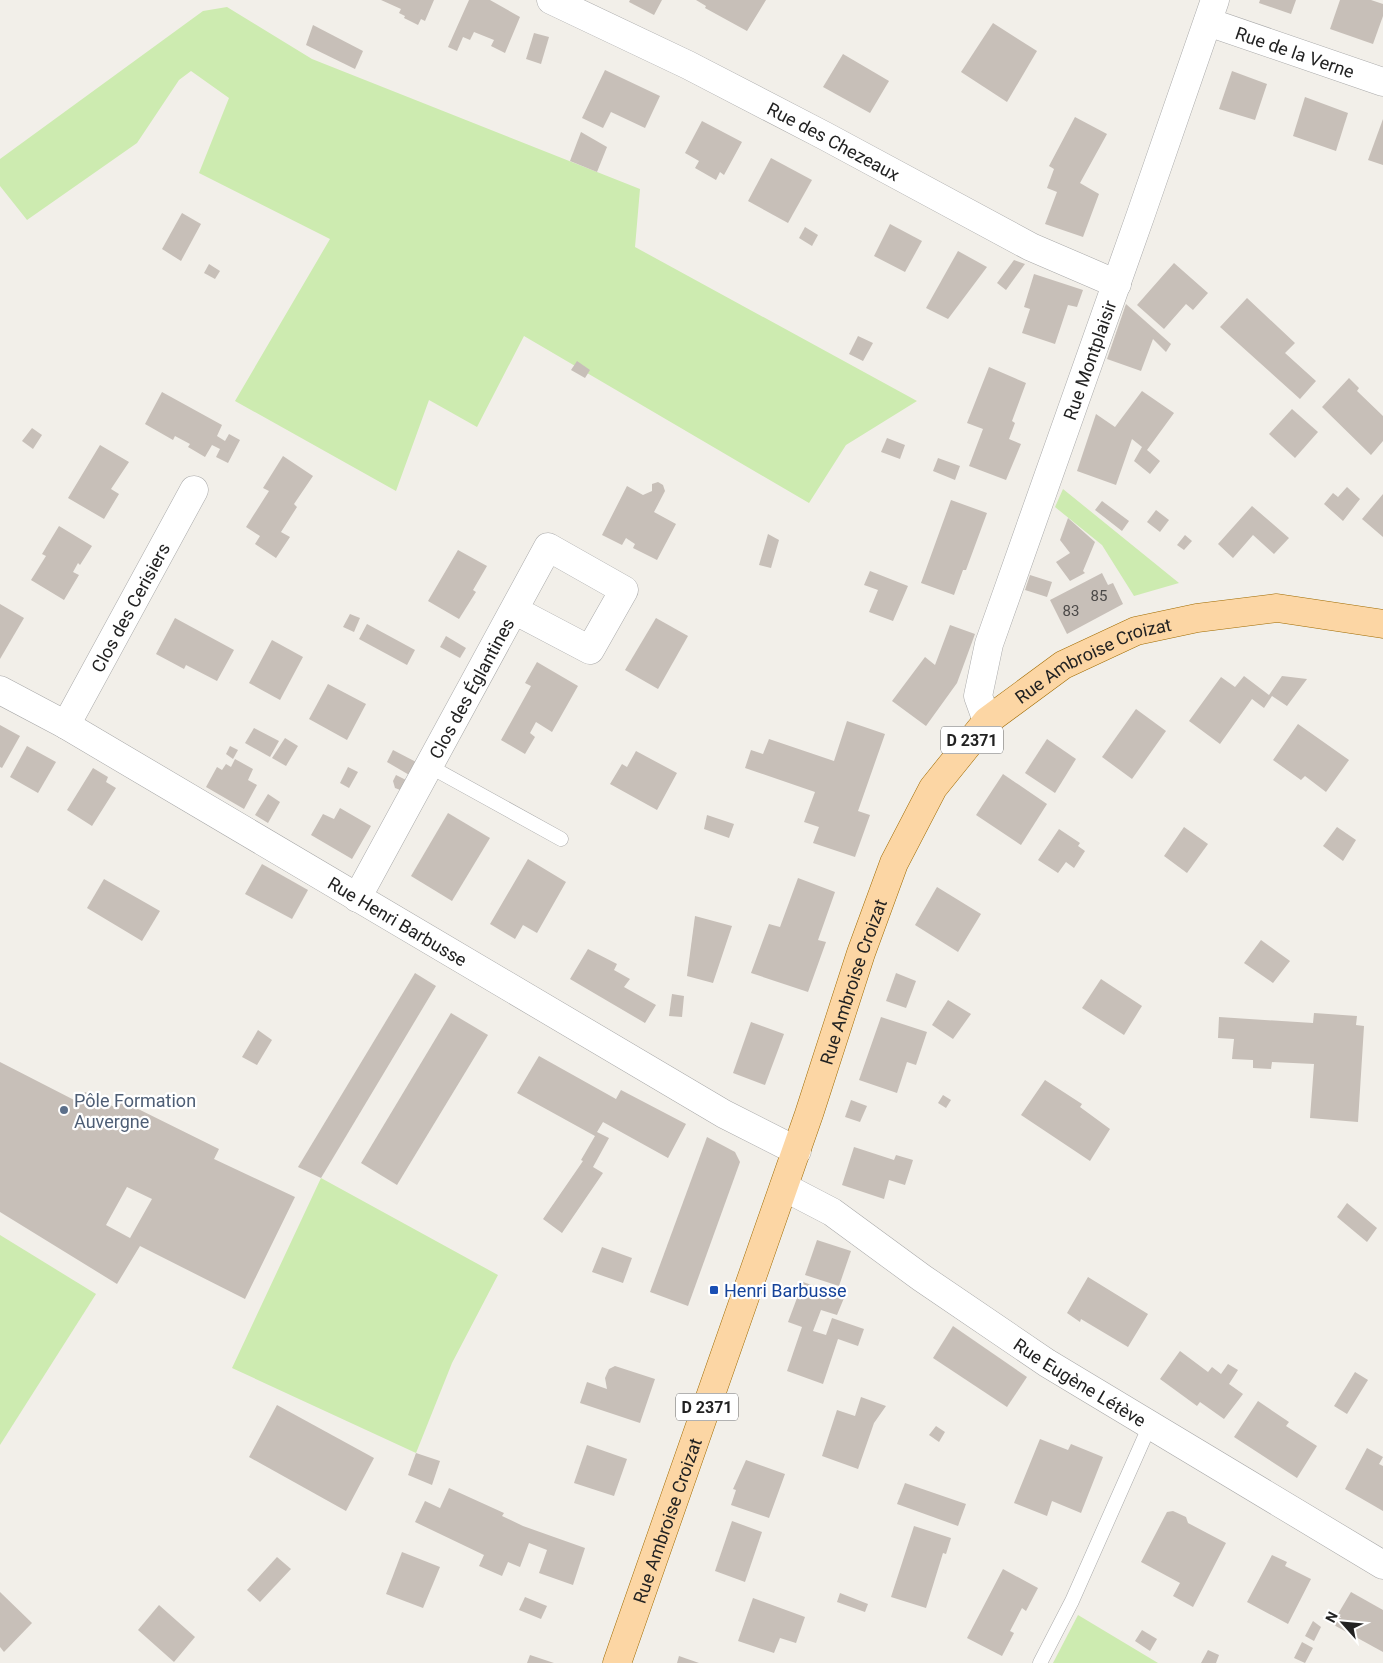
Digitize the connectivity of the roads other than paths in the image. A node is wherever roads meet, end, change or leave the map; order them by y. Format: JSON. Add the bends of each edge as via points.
{"nodes":[{"id":1,"x":551,"y":0,"type":"edge"},
{"id":2,"x":1211,"y":11,"type":"edge"},
{"id":3,"x":1383,"y":82,"type":"edge"},
{"id":4,"x":1117,"y":284,"type":"junction"},
{"id":5,"x":194,"y":490,"type":"dead end"},
{"id":6,"x":514,"y":610,"type":"dead end"},
{"id":7,"x":1383,"y":624,"type":"edge"},
{"id":8,"x":0,"y":690,"type":"edge"},
{"id":9,"x":987,"y":721,"type":"junction"},
{"id":10,"x":66,"y":725,"type":"junction"},
{"id":11,"x":429,"y":766,"type":"junction"},
{"id":12,"x":561,"y":839,"type":"dead end"},
{"id":13,"x":358,"y":898,"type":"junction"},
{"id":14,"x":797,"y":1151,"type":"junction"},
{"id":15,"x":784,"y":1187,"type":"junction"},
{"id":16,"x":1150,"y":1425,"type":"junction"},
{"id":17,"x":1383,"y":1565,"type":"edge"},
{"id":18,"x":617,"y":1663,"type":"edge"},
{"id":19,"x":1040,"y":1663,"type":"edge"}],
"edges":[{"from":1,"to":4,"type":"street","name":"Rue des Chezeaux","via":[[816,131],[1031,247]]},
{"from":2,"to":3,"type":"street","name":"Rue de la Verne"},
{"from":2,"to":4,"type":"street","name":"Rue Montplaisir"},
{"from":4,"to":9,"type":"street","name":"Rue Montplaisir","via":[[988,644],[978,696]]},
{"from":5,"to":10,"type":"street","name":"Clos des Cerisiers"},
{"from":6,"to":11,"type":"street","name":"Clos des Églantines"},
{"from":7,"to":9,"type":"main road","name":"Rue Ambroise Croizat","number":"D 2371","via":[[1277,608],[1197,618],[1136,631],[1063,665]]},
{"from":8,"to":10,"type":"street","name":"Rue Henri Barbusse"},
{"from":9,"to":14,"type":"main road","name":"Rue Ambroise Croizat","number":"D 2371","via":[[933,788],[894,864],[860,953]]},
{"from":10,"to":13,"type":"street","name":"Rue Henri Barbusse"},
{"from":11,"to":12,"type":"lane","name":"Clos des Églantines"},
{"from":11,"to":13,"type":"street","name":"Clos des Églantines"},
{"from":13,"to":14,"type":"street","name":"Rue Henri Barbusse","via":[[724,1114]]},
{"from":14,"to":15,"type":"main road","name":"Rue Ambroise Croizat","number":"D 2371"},
{"from":15,"to":16,"type":"street","name":"Rue Eugène Létève","via":[[832,1212],[1047,1363]]},
{"from":15,"to":18,"type":"main road","name":"Rue Ambroise Croizat","number":"D 2371"},
{"from":16,"to":17,"type":"street","name":"Rue Eugène Létève"},
{"from":16,"to":19,"type":"lane","via":[[1072,1601]]}]}
